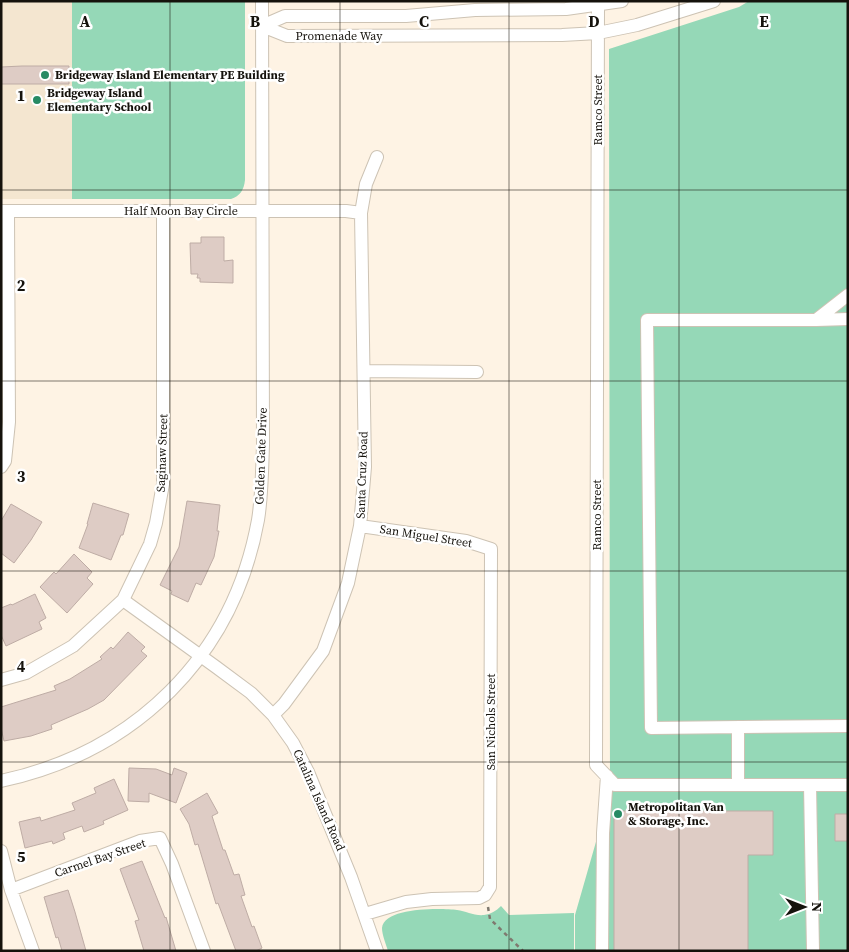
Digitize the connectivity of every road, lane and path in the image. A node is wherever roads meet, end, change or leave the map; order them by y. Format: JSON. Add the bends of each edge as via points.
{"nodes":[{"id":1,"x":262,"y":1,"type":"edge"},
{"id":2,"x":622,"y":1,"type":"edge"},
{"id":3,"x":714,"y":1,"type":"edge"},
{"id":4,"x":598,"y":5,"type":"junction"},
{"id":5,"x":262,"y":26,"type":"junction"},
{"id":6,"x":598,"y":33,"type":"junction"},
{"id":7,"x":377,"y":157,"type":"dead end"},
{"id":8,"x":5,"y":211,"type":"edge"},
{"id":9,"x":164,"y":211,"type":"junction"},
{"id":10,"x":263,"y":211,"type":"junction"},
{"id":11,"x":361,"y":213,"type":"junction"},
{"id":12,"x":848,"y":295,"type":"edge"},
{"id":13,"x":848,"y":319,"type":"edge"},
{"id":14,"x":816,"y":320,"type":"junction"},
{"id":15,"x":4,"y":368,"type":"edge"},
{"id":16,"x":364,"y":372,"type":"junction"},
{"id":17,"x":477,"y":372,"type":"dead end"},
{"id":18,"x":1,"y":467,"type":"edge"},
{"id":19,"x":360,"y":526,"type":"junction"},
{"id":20,"x":491,"y":550,"type":"joint"},
{"id":21,"x":123,"y":600,"type":"junction"},
{"id":22,"x":201,"y":655,"type":"junction"},
{"id":23,"x":1,"y":680,"type":"edge"},
{"id":24,"x":273,"y":715,"type":"junction"},
{"id":25,"x":848,"y":726,"type":"edge"},
{"id":26,"x":738,"y":727,"type":"junction"},
{"id":27,"x":607,"y":776,"type":"junction"},
{"id":28,"x":1,"y":781,"type":"edge"},
{"id":29,"x":738,"y":785,"type":"junction"},
{"id":30,"x":810,"y":785,"type":"junction"},
{"id":31,"x":848,"y":786,"type":"edge"},
{"id":32,"x":1,"y":851,"type":"edge"},
{"id":33,"x":11,"y":890,"type":"junction"},
{"id":34,"x":486,"y":894,"type":"junction"},
{"id":35,"x":365,"y":914,"type":"junction"},
{"id":36,"x":32,"y":951,"type":"edge"},
{"id":37,"x":204,"y":951,"type":"edge"},
{"id":38,"x":377,"y":951,"type":"edge"},
{"id":39,"x":523,"y":951,"type":"edge"},
{"id":40,"x":602,"y":951,"type":"edge"},
{"id":41,"x":813,"y":951,"type":"edge"}],
"edges":[{"from":1,"to":5,"type":"street","name":"Golden Gate Drive"},
{"from":2,"to":4,"type":"street","name":"Promenade Way"},
{"from":3,"to":6,"type":"street","name":"Promenade Way","via":[[666,18]]},
{"from":4,"to":5,"type":"street","name":"Promenade Way","via":[[406,16],[285,16]]},
{"from":4,"to":6,"type":"street","name":"Ramco Street"},
{"from":5,"to":6,"type":"street","name":"Promenade Way","via":[[287,36]]},
{"from":5,"to":10,"type":"street","name":"Golden Gate Drive"},
{"from":6,"to":27,"type":"street","name":"Ramco Street","via":[[596,765]]},
{"from":7,"to":11,"type":"street","name":"Santa Cruz Road","via":[[366,184]]},
{"from":8,"to":9,"type":"street","name":"Half Moon Bay Circle"},
{"from":8,"to":15,"type":"street"},
{"from":9,"to":10,"type":"street","name":"Half Moon Bay Circle"},
{"from":9,"to":21,"type":"street","name":"Saginaw Street","via":[[163,484],[150,544]]},
{"from":10,"to":11,"type":"street","name":"Half Moon Bay Circle"},
{"from":10,"to":22,"type":"street","name":"Golden Gate Drive","via":[[263,445],[258,519],[238,589]]},
{"from":11,"to":16,"type":"street","name":"Santa Cruz Road"},
{"from":12,"to":14,"type":"street"},
{"from":13,"to":14,"type":"street"},
{"from":14,"to":26,"type":"street","via":[[647,320],[651,728]]},
{"from":15,"to":18,"type":"street","via":[[9,422],[5,461]]},
{"from":16,"to":17,"type":"street"},
{"from":16,"to":19,"type":"street","name":"Santa Cruz Road","via":[[365,467]]},
{"from":19,"to":20,"type":"street","name":"San Miguel Street","via":[[466,541]]},
{"from":19,"to":24,"type":"street","name":"Santa Cruz Road","via":[[348,583],[323,651]]},
{"from":20,"to":34,"type":"street","name":"San Nichols Street","via":[[491,864],[490,887]]},
{"from":21,"to":22,"type":"street","name":"Catalina Island Road"},
{"from":21,"to":23,"type":"street","name":"Saginaw Street","via":[[73,646],[26,673]]},
{"from":22,"to":24,"type":"street","name":"Catalina Island Road"},
{"from":22,"to":28,"type":"street","name":"Golden Gate Drive","via":[[164,698],[109,740],[59,765]]},
{"from":24,"to":35,"type":"street","name":"Catalina Island Road","via":[[308,772]]},
{"from":25,"to":26,"type":"street"},
{"from":26,"to":29,"type":"street"},
{"from":27,"to":29,"type":"street","via":[[615,785]]},
{"from":27,"to":40,"type":"street"},
{"from":29,"to":30,"type":"street"},
{"from":30,"to":31,"type":"street"},
{"from":30,"to":41,"type":"street"},
{"from":32,"to":33,"type":"street"},
{"from":33,"to":36,"type":"street"},
{"from":33,"to":37,"type":"street","name":"Carmel Bay Street","via":[[140,841],[160,838]]},
{"from":34,"to":35,"type":"street","via":[[473,899],[406,902]]},
{"from":34,"to":39,"type":"path","via":[[490,919]]},
{"from":35,"to":38,"type":"street","name":"Catalina Island Road"}]}
